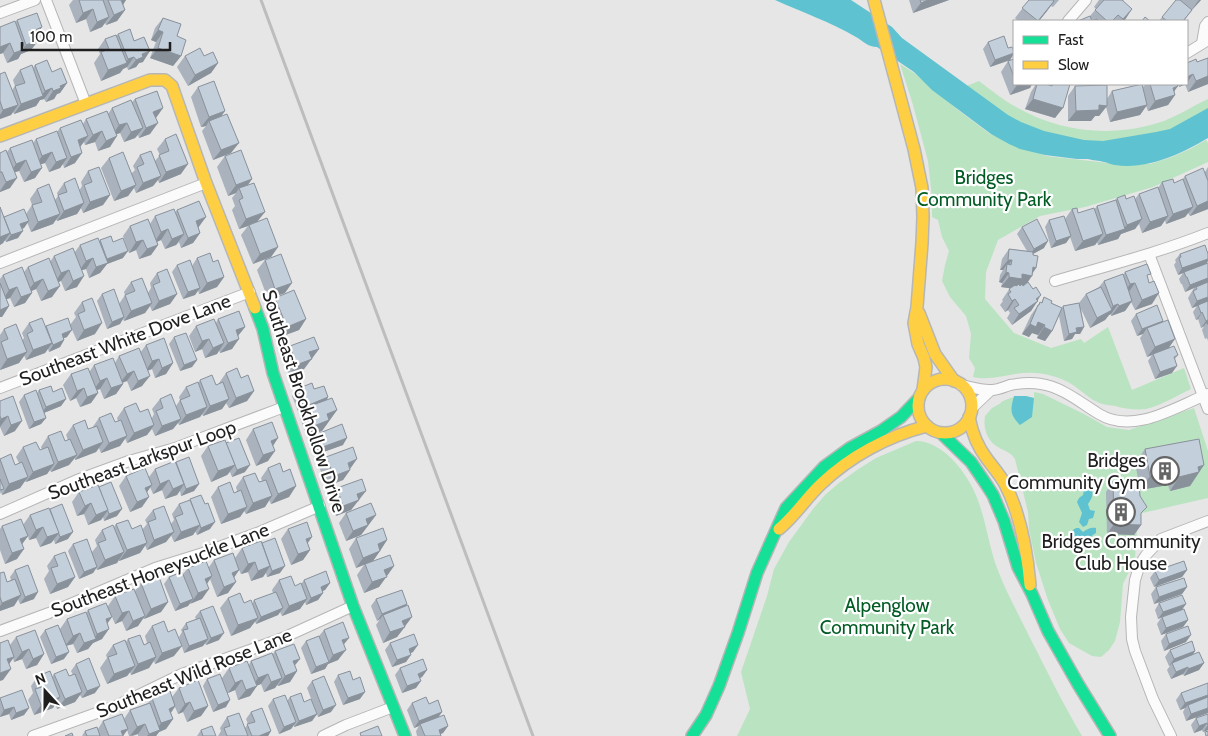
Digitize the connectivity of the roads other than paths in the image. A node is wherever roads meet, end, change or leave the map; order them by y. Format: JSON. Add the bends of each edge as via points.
{"nodes":[{"id":1,"x":35,"y":0,"type":"edge"},
{"id":2,"x":46,"y":0,"type":"edge"},
{"id":3,"x":1086,"y":0,"type":"edge"},
{"id":4,"x":875,"y":6,"type":"edge"},
{"id":5,"x":0,"y":13,"type":"edge"},
{"id":6,"x":1069,"y":20,"type":"edge"},
{"id":7,"x":1208,"y":22,"type":"edge"},
{"id":8,"x":1205,"y":42,"type":"edge"},
{"id":9,"x":1188,"y":52,"type":"edge"},
{"id":10,"x":86,"y":104,"type":"junction"},
{"id":11,"x":0,"y":136,"type":"edge"},
{"id":12,"x":206,"y":183,"type":"junction"},
{"id":13,"x":1208,"y":233,"type":"edge"},
{"id":14,"x":1149,"y":254,"type":"junction"},
{"id":15,"x":0,"y":263,"type":"edge"},
{"id":16,"x":1055,"y":281,"type":"dead end"},
{"id":17,"x":250,"y":292,"type":"junction"},
{"id":18,"x":917,"y":307,"type":"junction"},
{"id":19,"x":957,"y":383,"type":"junction"},
{"id":20,"x":0,"y":388,"type":"edge"},
{"id":21,"x":992,"y":390,"type":"junction"},
{"id":22,"x":921,"y":394,"type":"junction"},
{"id":23,"x":1206,"y":395,"type":"edge"},
{"id":24,"x":284,"y":407,"type":"junction"},
{"id":25,"x":1208,"y":409,"type":"edge"},
{"id":26,"x":970,"y":413,"type":"junction"},
{"id":27,"x":927,"y":426,"type":"junction"},
{"id":28,"x":941,"y":432,"type":"junction"},
{"id":29,"x":320,"y":506,"type":"junction"},
{"id":30,"x":0,"y":514,"type":"edge"},
{"id":31,"x":1208,"y":521,"type":"edge"},
{"id":32,"x":774,"y":534,"type":"junction"},
{"id":33,"x":1030,"y":589,"type":"junction"},
{"id":34,"x":352,"y":606,"type":"junction"},
{"id":35,"x":0,"y":631,"type":"edge"},
{"id":36,"x":393,"y":707,"type":"junction"},
{"id":37,"x":33,"y":736,"type":"edge"},
{"id":38,"x":323,"y":736,"type":"edge"},
{"id":39,"x":405,"y":736,"type":"edge"},
{"id":40,"x":692,"y":736,"type":"edge"},
{"id":41,"x":1110,"y":736,"type":"edge"},
{"id":42,"x":1171,"y":736,"type":"edge"}],
"edges":[{"from":1,"to":5,"type":"street"},
{"from":2,"to":10,"type":"street"},
{"from":3,"to":6,"type":"street"},
{"from":4,"to":18,"type":"main road","via":[[922,188]]},
{"from":7,"to":8,"type":"street"},
{"from":8,"to":9,"type":"street"},
{"from":10,"to":11,"type":"main road"},
{"from":10,"to":12,"type":"main road","name":"Southeast Brookhollow Drive","via":[[150,80],[164,80],[172,86]]},
{"from":12,"to":15,"type":"street"},
{"from":12,"to":17,"type":"main road","name":"Southeast Brookhollow Drive"},
{"from":13,"to":14,"type":"street"},
{"from":14,"to":16,"type":"street"},
{"from":14,"to":23,"type":"street"},
{"from":17,"to":20,"type":"street","name":"Southeast White Dove Lane"},
{"from":17,"to":24,"type":"main road","name":"Southeast Brookhollow Drive"},
{"from":18,"to":19,"type":"main road","via":[[935,354]]},
{"from":18,"to":22,"type":"main road","via":[[914,323],[926,367]]},
{"from":19,"to":21,"type":"street"},
{"from":19,"to":22,"type":"main road","via":[[937,381],[929,384]]},
{"from":19,"to":26,"type":"main road","via":[[971,400]]},
{"from":21,"to":23,"type":"street","via":[[1024,383],[1044,384],[1066,393],[1101,415],[1131,422],[1153,417]]},
{"from":21,"to":26,"type":"street"},
{"from":22,"to":27,"type":"main road","via":[[919,413]]},
{"from":22,"to":32,"type":"main road","via":[[901,418],[824,467],[786,508]]},
{"from":23,"to":25,"type":"street"},
{"from":24,"to":29,"type":"main road","name":"Southeast Brookhollow Drive"},
{"from":24,"to":30,"type":"street","name":"Southeast Larkspur Loop","via":[[77,480]]},
{"from":26,"to":28,"type":"main road","via":[[958,430]]},
{"from":26,"to":33,"type":"main road","via":[[974,438],[1005,484],[1014,505],[1029,567]]},
{"from":27,"to":28,"type":"main road"},
{"from":27,"to":32,"type":"main road","via":[[911,429],[858,456],[810,495]]},
{"from":28,"to":33,"type":"main road","via":[[984,478],[1004,520],[1019,571]]},
{"from":29,"to":34,"type":"main road","name":"Southeast Brookhollow Drive"},
{"from":29,"to":35,"type":"street","name":"Southeast Honeysuckle Lane","via":[[257,534],[154,568]]},
{"from":31,"to":42,"type":"street","via":[[1161,539],[1140,564],[1135,580],[1132,639],[1138,662]]},
{"from":32,"to":40,"type":"main road","via":[[757,573],[720,686]]},
{"from":33,"to":41,"type":"main road","via":[[1047,629]]},
{"from":34,"to":36,"type":"main road","name":"Southeast Brookhollow Drive"},
{"from":34,"to":37,"type":"street","name":"Southeast Wild Rose Lane","via":[[285,637],[182,674],[116,706]]},
{"from":36,"to":38,"type":"street"},
{"from":36,"to":39,"type":"main road","name":"Southeast Brookhollow Drive"}]}
